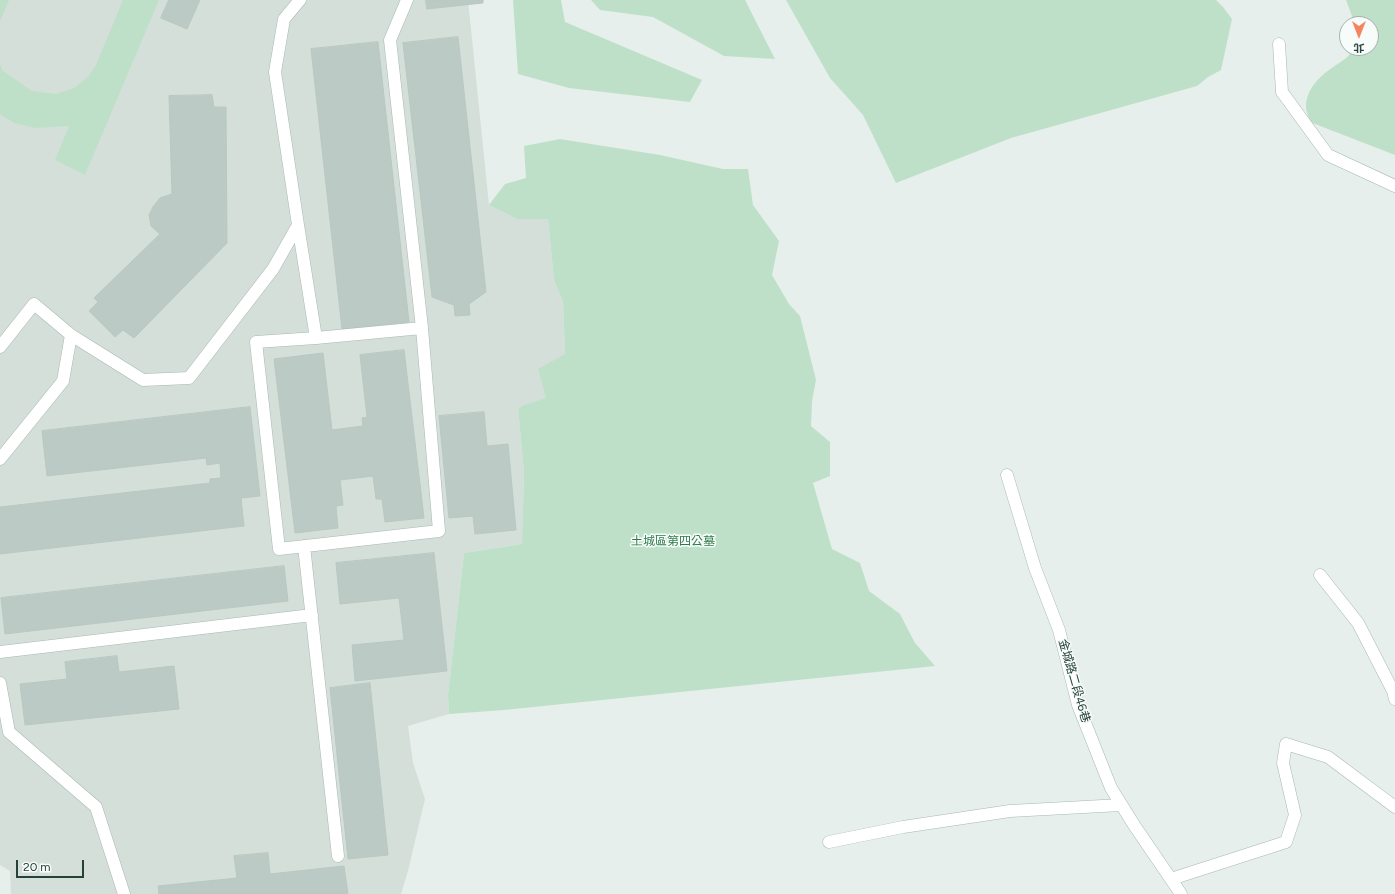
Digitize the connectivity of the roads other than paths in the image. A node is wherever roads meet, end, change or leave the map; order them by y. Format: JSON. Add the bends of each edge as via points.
{"nodes":[{"id":1,"x":300,"y":0,"type":"edge"},
{"id":2,"x":406,"y":0,"type":"edge"},
{"id":3,"x":1279,"y":44,"type":"dead end"},
{"id":4,"x":1395,"y":186,"type":"edge"},
{"id":5,"x":298,"y":225,"type":"junction"},
{"id":6,"x":422,"y":328,"type":"junction"},
{"id":7,"x":71,"y":335,"type":"junction"},
{"id":8,"x":316,"y":338,"type":"junction"},
{"id":9,"x":0,"y":347,"type":"edge"},
{"id":10,"x":0,"y":459,"type":"edge"},
{"id":11,"x":1007,"y":475,"type":"dead end"},
{"id":12,"x":304,"y":546,"type":"junction"},
{"id":13,"x":1320,"y":575,"type":"dead end"},
{"id":14,"x":312,"y":615,"type":"junction"},
{"id":15,"x":0,"y":652,"type":"edge"},
{"id":16,"x":0,"y":683,"type":"edge"},
{"id":17,"x":1395,"y":699,"type":"edge"},
{"id":18,"x":1121,"y":805,"type":"junction"},
{"id":19,"x":1395,"y":807,"type":"edge"},
{"id":20,"x":829,"y":842,"type":"dead end"},
{"id":21,"x":338,"y":856,"type":"dead end"},
{"id":22,"x":1171,"y":879,"type":"junction"},
{"id":23,"x":124,"y":894,"type":"edge"},
{"id":24,"x":1181,"y":894,"type":"edge"}],
"edges":[{"from":1,"to":5,"type":"lane","via":[[284,19],[275,72]]},
{"from":2,"to":6,"type":"lane","via":[[390,40]]},
{"from":3,"to":4,"type":"lane","via":[[1282,92],[1328,154]]},
{"from":5,"to":7,"type":"lane","via":[[273,269],[189,378],[143,380]]},
{"from":5,"to":8,"type":"lane"},
{"from":6,"to":8,"type":"lane"},
{"from":6,"to":12,"type":"lane","via":[[439,531]]},
{"from":7,"to":9,"type":"lane","via":[[34,304]]},
{"from":7,"to":10,"type":"lane","via":[[63,382]]},
{"from":8,"to":12,"type":"lane","via":[[256,342],[279,548]]},
{"from":11,"to":18,"type":"lane","name":"金城路二段46巷","via":[[1036,568],[1059,630],[1078,705],[1111,788]]},
{"from":12,"to":14,"type":"lane"},
{"from":13,"to":17,"type":"lane","via":[[1358,624]]},
{"from":14,"to":15,"type":"lane"},
{"from":14,"to":21,"type":"lane"},
{"from":16,"to":23,"type":"lane","via":[[9,732],[96,807]]},
{"from":18,"to":20,"type":"lane","via":[[1010,811],[903,827]]},
{"from":18,"to":22,"type":"lane","name":"金城路二段46巷"},
{"from":19,"to":22,"type":"lane","via":[[1328,757],[1286,744],[1283,763],[1295,815],[1286,842]]},
{"from":22,"to":24,"type":"lane","name":"金城路二段46巷"}]}
